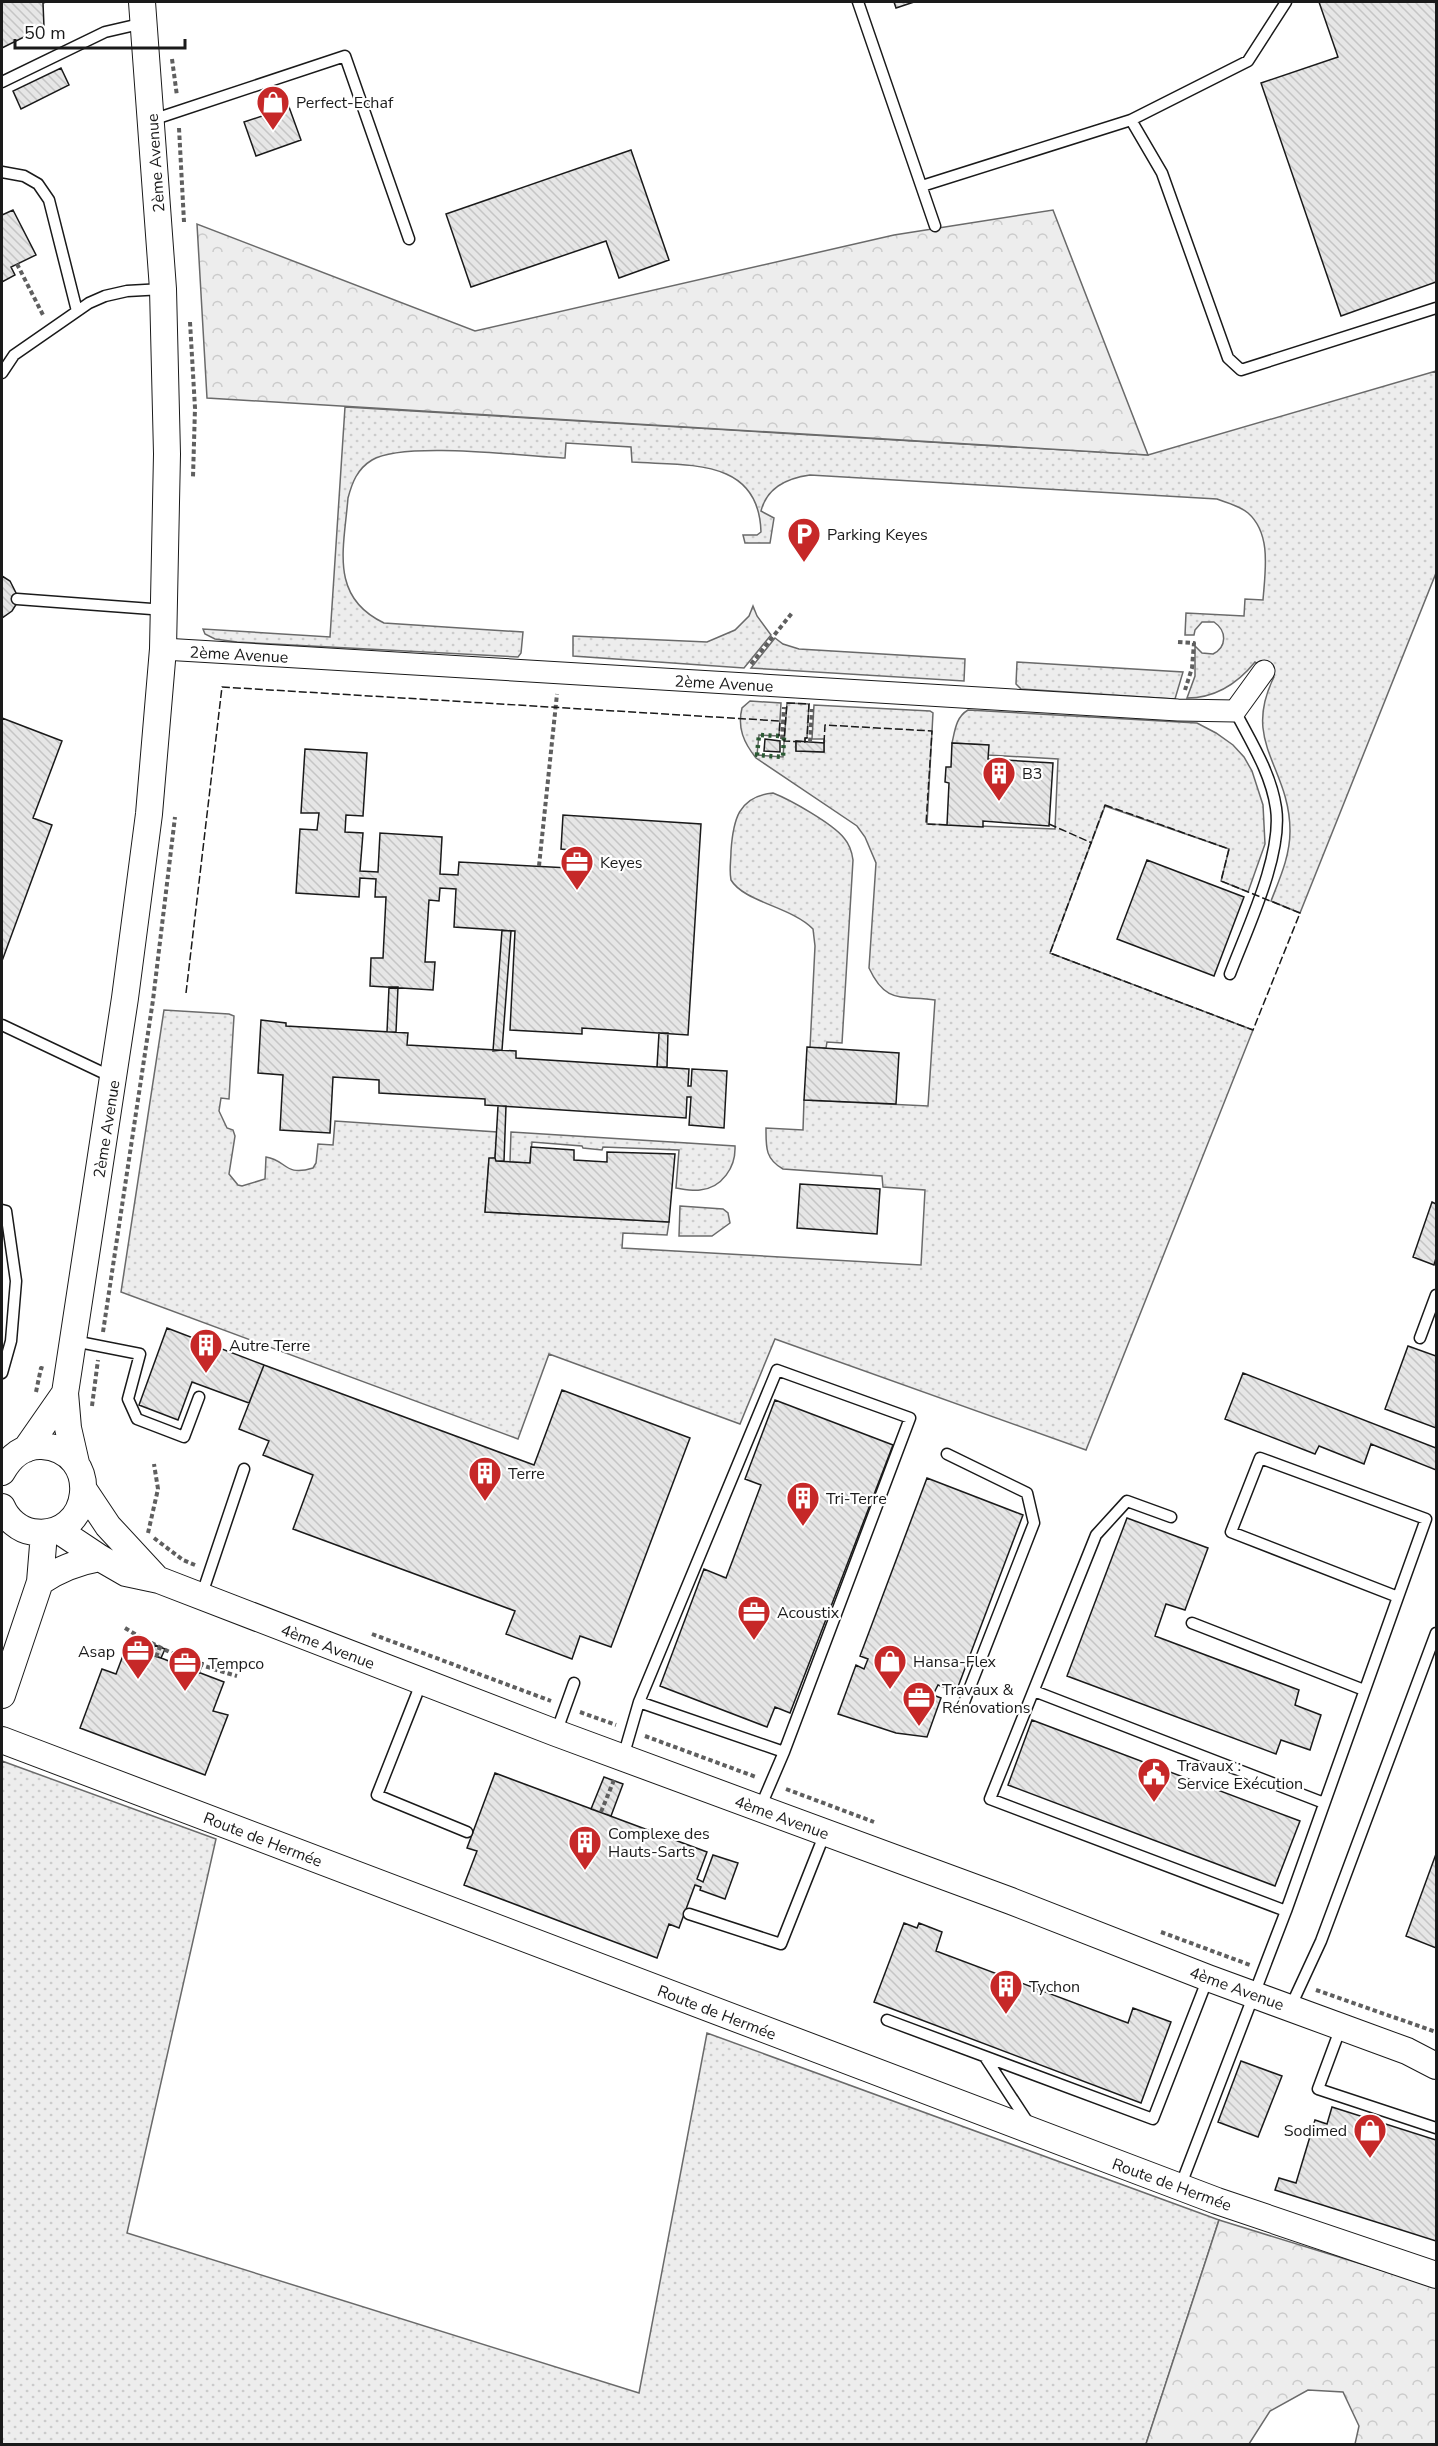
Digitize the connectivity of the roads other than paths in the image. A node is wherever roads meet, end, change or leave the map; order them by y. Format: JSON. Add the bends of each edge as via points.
{"nodes":[{"id":1,"x":858,"y":2,"type":"edge"},
{"id":2,"x":1286,"y":2,"type":"edge"},
{"id":3,"x":143,"y":12,"type":"edge"},
{"id":4,"x":2,"y":82,"type":"edge"},
{"id":5,"x":152,"y":120,"type":"junction"},
{"id":6,"x":1131,"y":120,"type":"junction"},
{"id":7,"x":2,"y":172,"type":"edge"},
{"id":8,"x":922,"y":186,"type":"junction"},
{"id":9,"x":935,"y":226,"type":"dead end"},
{"id":10,"x":409,"y":239,"type":"dead end"},
{"id":11,"x":163,"y":289,"type":"junction"},
{"id":12,"x":1437,"y":308,"type":"edge"},
{"id":13,"x":77,"y":311,"type":"junction"},
{"id":14,"x":2,"y":373,"type":"edge"},
{"id":15,"x":17,"y":599,"type":"dead end"},
{"id":16,"x":165,"y":610,"type":"junction"},
{"id":17,"x":163,"y":649,"type":"junction"},
{"id":18,"x":1264,"y":671,"type":"dead end"},
{"id":19,"x":1235,"y":711,"type":"junction"},
{"id":20,"x":1230,"y":974,"type":"dead end"},
{"id":21,"x":2,"y":1025,"type":"edge"},
{"id":22,"x":114,"y":1078,"type":"junction"},
{"id":23,"x":2,"y":1210,"type":"edge"},
{"id":24,"x":1437,"y":1295,"type":"edge"},
{"id":25,"x":1420,"y":1338,"type":"dead end"},
{"id":26,"x":74,"y":1341,"type":"junction"},
{"id":27,"x":2,"y":1372,"type":"edge"},
{"id":28,"x":65,"y":1393,"type":"junction"},
{"id":29,"x":199,"y":1397,"type":"dead end"},
{"id":30,"x":26,"y":1449,"type":"junction"},
{"id":31,"x":947,"y":1454,"type":"dead end"},
{"id":32,"x":76,"y":1463,"type":"junction"},
{"id":33,"x":244,"y":1469,"type":"dead end"},
{"id":34,"x":2,"y":1471,"type":"edge"},
{"id":35,"x":84,"y":1490,"type":"junction"},
{"id":36,"x":5,"y":1516,"type":"edge"},
{"id":37,"x":1172,"y":1517,"type":"dead end"},
{"id":38,"x":51,"y":1531,"type":"junction"},
{"id":39,"x":100,"y":1558,"type":"junction"},
{"id":40,"x":159,"y":1580,"type":"junction"},
{"id":41,"x":40,"y":1582,"type":"junction"},
{"id":42,"x":201,"y":1597,"type":"junction"},
{"id":43,"x":1398,"y":1597,"type":"junction"},
{"id":44,"x":1192,"y":1623,"type":"dead end"},
{"id":45,"x":1437,"y":1633,"type":"edge"},
{"id":46,"x":422,"y":1681,"type":"junction"},
{"id":47,"x":574,"y":1683,"type":"dead end"},
{"id":48,"x":1364,"y":1690,"type":"junction"},
{"id":49,"x":1034,"y":1691,"type":"junction"},
{"id":50,"x":2,"y":1695,"type":"edge"},
{"id":51,"x":639,"y":1702,"type":"junction"},
{"id":52,"x":963,"y":1705,"type":"dead end"},
{"id":53,"x":556,"y":1733,"type":"junction"},
{"id":54,"x":2,"y":1740,"type":"edge"},
{"id":55,"x":784,"y":1752,"type":"junction"},
{"id":56,"x":623,"y":1757,"type":"junction"},
{"id":57,"x":1324,"y":1803,"type":"junction"},
{"id":58,"x":759,"y":1808,"type":"junction"},
{"id":59,"x":467,"y":1832,"type":"dead end"},
{"id":60,"x":825,"y":1833,"type":"junction"},
{"id":61,"x":1286,"y":1911,"type":"junction"},
{"id":62,"x":689,"y":1914,"type":"dead end"},
{"id":63,"x":1208,"y":1978,"type":"junction"},
{"id":64,"x":1254,"y":1995,"type":"junction"},
{"id":65,"x":1290,"y":2008,"type":"junction"},
{"id":66,"x":887,"y":2020,"type":"dead end"},
{"id":67,"x":1341,"y":2028,"type":"junction"},
{"id":68,"x":1407,"y":2051,"type":"junction"},
{"id":69,"x":985,"y":2057,"type":"junction"},
{"id":70,"x":1437,"y":2058,"type":"edge"},
{"id":71,"x":1437,"y":2066,"type":"edge"},
{"id":72,"x":1437,"y":2127,"type":"edge"},
{"id":73,"x":1034,"y":2132,"type":"junction"},
{"id":74,"x":1180,"y":2187,"type":"junction"},
{"id":75,"x":1437,"y":2275,"type":"edge"}],
"edges":[{"from":1,"to":8,"type":"lane"},
{"from":2,"to":6,"type":"lane","via":[[1248,61]]},
{"from":3,"to":4,"type":"lane"},
{"from":3,"to":5,"type":"street","name":"2ème Avenue"},
{"from":5,"to":10,"type":"lane","via":[[345,56]]},
{"from":5,"to":11,"type":"street","name":"2ème Avenue"},
{"from":6,"to":8,"type":"lane"},
{"from":6,"to":12,"type":"lane","via":[[1162,173],[1228,358],[1241,370]]},
{"from":7,"to":13,"type":"lane","via":[[24,176],[38,184],[49,200]]},
{"from":8,"to":9,"type":"lane"},
{"from":11,"to":13,"type":"lane","via":[[105,296]]},
{"from":11,"to":16,"type":"street","name":"2ème Avenue"},
{"from":13,"to":14,"type":"lane","via":[[14,355]]},
{"from":15,"to":16,"type":"lane"},
{"from":16,"to":17,"type":"street","name":"2ème Avenue"},
{"from":17,"to":19,"type":"street","name":"2ème Avenue"},
{"from":17,"to":22,"type":"street","name":"2ème Avenue","via":[[149,814]]},
{"from":18,"to":19,"type":"street"},
{"from":19,"to":20,"type":"lane","via":[[1264,766],[1276,808],[1274,857]]},
{"from":21,"to":22,"type":"lane"},
{"from":22,"to":26,"type":"street","name":"2ème Avenue"},
{"from":23,"to":27,"type":"lane","via":[[6,1211],[16,1281],[11,1341]]},
{"from":24,"to":25,"type":"lane"},
{"from":26,"to":28,"type":"street","name":"2ème Avenue"},
{"from":26,"to":29,"type":"lane","via":[[140,1354],[128,1399],[137,1419],[184,1437]]},
{"from":28,"to":30,"type":"street","name":"2ème Avenue"},
{"from":28,"to":32,"type":"street","name":"2ème Avenue"},
{"from":30,"to":32,"type":"street","via":[[43,1446],[60,1450]]},
{"from":30,"to":34,"type":"street","via":[[11,1458]]},
{"from":31,"to":52,"type":"lane","via":[[1028,1493],[1034,1523]]},
{"from":32,"to":35,"type":"street","name":"4ème Avenue"},
{"from":33,"to":42,"type":"lane"},
{"from":35,"to":38,"type":"street","via":[[79,1510],[70,1521]]},
{"from":35,"to":40,"type":"street","name":"4ème Avenue","via":[[108,1526]]},
{"from":36,"to":38,"type":"street","name":"4ème Avenue","via":[[30,1532]]},
{"from":37,"to":49,"type":"lane","via":[[1127,1501],[1096,1536]]},
{"from":38,"to":39,"type":"street","name":"4ème Avenue"},
{"from":38,"to":41,"type":"street"},
{"from":39,"to":40,"type":"street","name":"4ème Avenue","via":[[126,1572]]},
{"from":39,"to":41,"type":"street","via":[[56,1571]]},
{"from":40,"to":42,"type":"street","name":"4ème Avenue"},
{"from":41,"to":50,"type":"street"},
{"from":42,"to":46,"type":"street","name":"4ème Avenue"},
{"from":43,"to":43,"type":"lane","via":[[1231,1532],[1260,1458],[1426,1519]]},
{"from":43,"to":48,"type":"lane"},
{"from":44,"to":48,"type":"lane"},
{"from":45,"to":65,"type":"lane","via":[[1321,1941]]},
{"from":46,"to":53,"type":"street","name":"4ème Avenue"},
{"from":46,"to":59,"type":"lane","via":[[377,1795]]},
{"from":47,"to":53,"type":"lane"},
{"from":48,"to":57,"type":"lane"},
{"from":49,"to":57,"type":"lane"},
{"from":49,"to":61,"type":"lane","via":[[990,1799]]},
{"from":51,"to":55,"type":"lane"},
{"from":51,"to":55,"type":"lane","via":[[777,1370],[910,1418]]},
{"from":51,"to":56,"type":"lane"},
{"from":53,"to":56,"type":"street","name":"4ème Avenue"},
{"from":54,"to":73,"type":"street","name":"Route de Hermée"},
{"from":55,"to":58,"type":"lane"},
{"from":56,"to":58,"type":"street","name":"4ème Avenue"},
{"from":57,"to":61,"type":"lane"},
{"from":58,"to":60,"type":"street","name":"4ème Avenue"},
{"from":60,"to":62,"type":"lane","via":[[781,1944]]},
{"from":60,"to":63,"type":"street","name":"4ème Avenue"},
{"from":61,"to":64,"type":"lane"},
{"from":63,"to":64,"type":"street","name":"4ème Avenue"},
{"from":63,"to":69,"type":"lane","via":[[1153,2119]]},
{"from":64,"to":65,"type":"street","name":"4ème Avenue"},
{"from":64,"to":74,"type":"lane"},
{"from":65,"to":67,"type":"street","name":"4ème Avenue"},
{"from":66,"to":69,"type":"lane"},
{"from":67,"to":68,"type":"street","name":"4ème Avenue"},
{"from":67,"to":72,"type":"lane","via":[[1318,2089]]},
{"from":68,"to":70,"type":"street","name":"4ème Avenue"},
{"from":68,"to":71,"type":"street","name":"4ème Avenue"},
{"from":69,"to":73,"type":"lane"},
{"from":73,"to":74,"type":"street","name":"Route de Hermée"},
{"from":74,"to":75,"type":"street","name":"Route de Hermée"}]}
